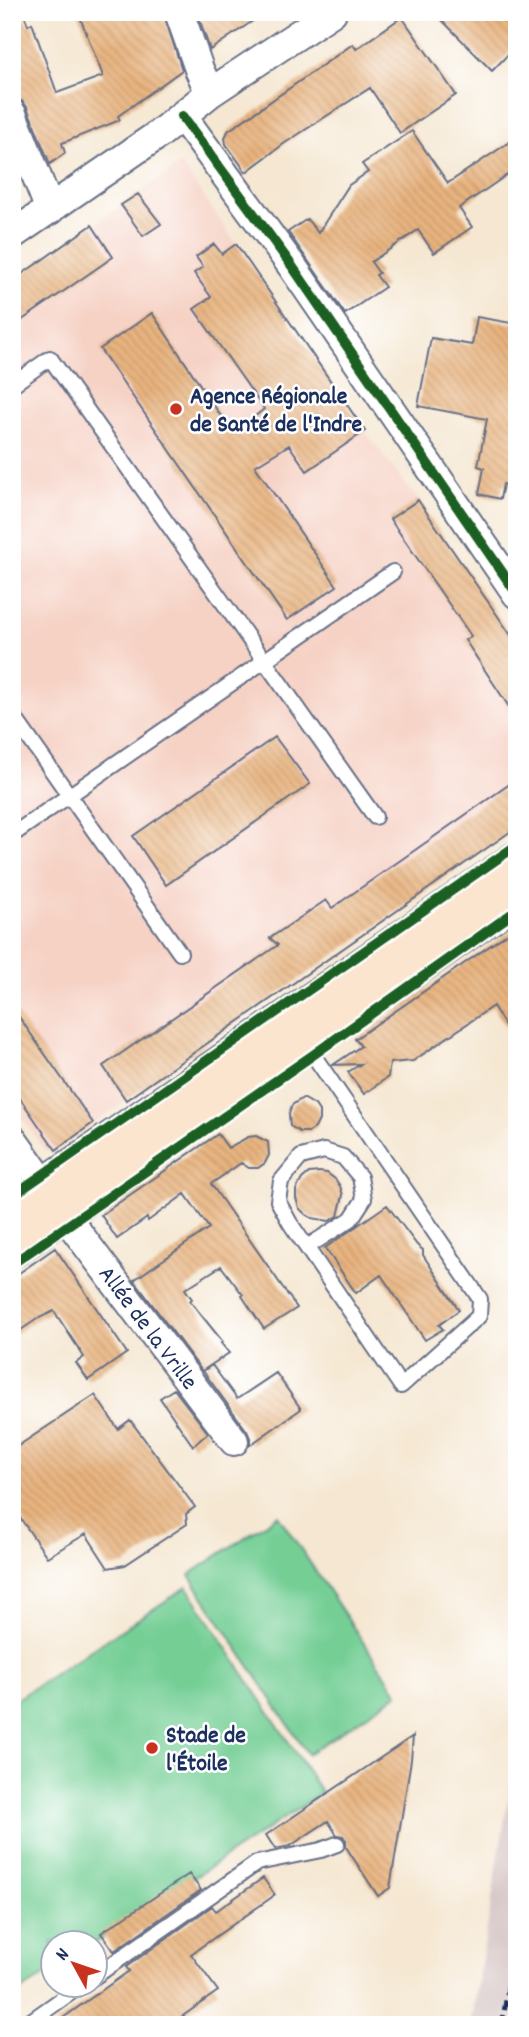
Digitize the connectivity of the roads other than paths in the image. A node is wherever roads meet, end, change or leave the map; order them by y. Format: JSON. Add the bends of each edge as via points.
{"nodes":[{"id":1,"x":179,"y":12,"type":"edge"},
{"id":2,"x":332,"y":12,"type":"edge"},
{"id":3,"x":210,"y":93,"type":"junction"},
{"id":4,"x":12,"y":114,"type":"edge"},
{"id":5,"x":182,"y":116,"type":"junction"},
{"id":6,"x":50,"y":210,"type":"junction"},
{"id":7,"x":12,"y":235,"type":"edge"},
{"id":8,"x":12,"y":385,"type":"edge"},
{"id":9,"x":393,"y":572,"type":"dead end"},
{"id":10,"x":517,"y":593,"type":"edge"},
{"id":11,"x":264,"y":660,"type":"junction"},
{"id":12,"x":12,"y":713,"type":"edge"},
{"id":13,"x":69,"y":795,"type":"junction"},
{"id":14,"x":375,"y":817,"type":"dead end"},
{"id":15,"x":12,"y":835,"type":"edge"},
{"id":16,"x":517,"y":861,"type":"edge"},
{"id":17,"x":517,"y":895,"type":"edge"},
{"id":18,"x":180,"y":953,"type":"dead end"},
{"id":19,"x":297,"y":1031,"type":"junction"},
{"id":20,"x":12,"y":1139,"type":"edge"},
{"id":21,"x":54,"y":1200,"type":"junction"},
{"id":22,"x":12,"y":1210,"type":"edge"},
{"id":23,"x":307,"y":1247,"type":"junction"},
{"id":24,"x":12,"y":1248,"type":"edge"},
{"id":25,"x":234,"y":1441,"type":"dead end"},
{"id":26,"x":337,"y":1844,"type":"dead end"},
{"id":27,"x":108,"y":1967,"type":"edge"},
{"id":28,"x":63,"y":1998,"type":"edge"},
{"id":29,"x":25,"y":2025,"type":"edge"}],
"edges":[{"from":1,"to":3,"type":"street"},
{"from":2,"to":3,"type":"street"},
{"from":3,"to":5,"type":"street"},
{"from":4,"to":6,"type":"street"},
{"from":5,"to":6,"type":"street"},
{"from":5,"to":10,"type":"street","via":[[292,266]]},
{"from":6,"to":7,"type":"street"},
{"from":8,"to":11,"type":"lane","via":[[50,358]]},
{"from":9,"to":11,"type":"lane"},
{"from":11,"to":13,"type":"lane"},
{"from":11,"to":14,"type":"lane"},
{"from":12,"to":13,"type":"lane"},
{"from":13,"to":15,"type":"lane"},
{"from":13,"to":18,"type":"lane"},
{"from":16,"to":19,"type":"main road"},
{"from":17,"to":19,"type":"main road"},
{"from":19,"to":21,"type":"main road"},
{"from":19,"to":23,"type":"lane","via":[[480,1299],[480,1315],[401,1386]]},
{"from":20,"to":21,"type":"street","name":"Allée de la Vrille"},
{"from":21,"to":22,"type":"main road"},
{"from":21,"to":24,"type":"main road"},
{"from":21,"to":25,"type":"street","name":"Allée de la Vrille"},
{"from":23,"to":23,"type":"lane","via":[[278,1200],[281,1181],[301,1157],[324,1151],[343,1157],[360,1177],[364,1199],[351,1219]]},
{"from":26,"to":27,"type":"lane","via":[[257,1863]]},
{"from":28,"to":29,"type":"lane"}]}
